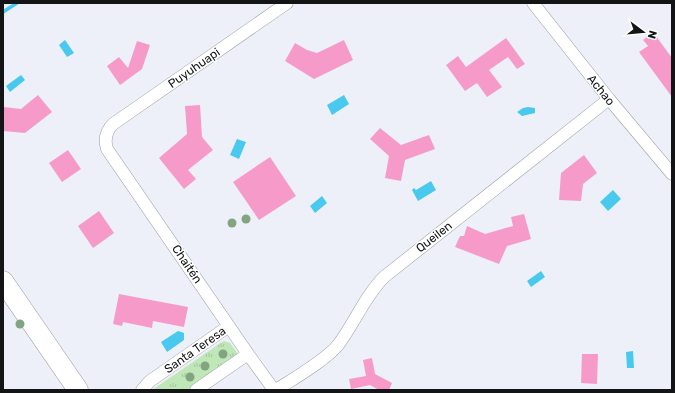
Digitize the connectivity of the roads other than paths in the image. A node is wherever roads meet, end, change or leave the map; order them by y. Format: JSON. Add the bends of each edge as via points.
{"nodes":[{"id":1,"x":287,"y":3,"type":"edge"},
{"id":2,"x":533,"y":3,"type":"edge"},
{"id":3,"x":608,"y":99,"type":"junction"},
{"id":4,"x":106,"y":136,"type":"joint"},
{"id":5,"x":672,"y":174,"type":"edge"},
{"id":6,"x":3,"y":280,"type":"edge"},
{"id":7,"x":229,"y":326,"type":"junction"},
{"id":8,"x":248,"y":354,"type":"junction"},
{"id":9,"x":78,"y":390,"type":"edge"},
{"id":10,"x":142,"y":390,"type":"edge"},
{"id":11,"x":196,"y":390,"type":"edge"},
{"id":12,"x":275,"y":390,"type":"edge"}],
"edges":[{"from":1,"to":4,"type":"street","name":"Puyuhuapi","via":[[113,124]]},
{"from":2,"to":3,"type":"street","name":"Achao"},
{"from":3,"to":5,"type":"street","name":"Achao"},
{"from":3,"to":12,"type":"street","name":"Queilen","via":[[384,276],[335,348],[326,357]]},
{"from":4,"to":7,"type":"street","name":"Chaitén","via":[[108,149]]},
{"from":6,"to":9,"type":"main road"},
{"from":7,"to":8,"type":"street","name":"Chaitén"},
{"from":7,"to":10,"type":"street","name":"Santa Teresa","via":[[150,381]]},
{"from":8,"to":11,"type":"street"},
{"from":8,"to":12,"type":"street","name":"Chaitén"}]}
